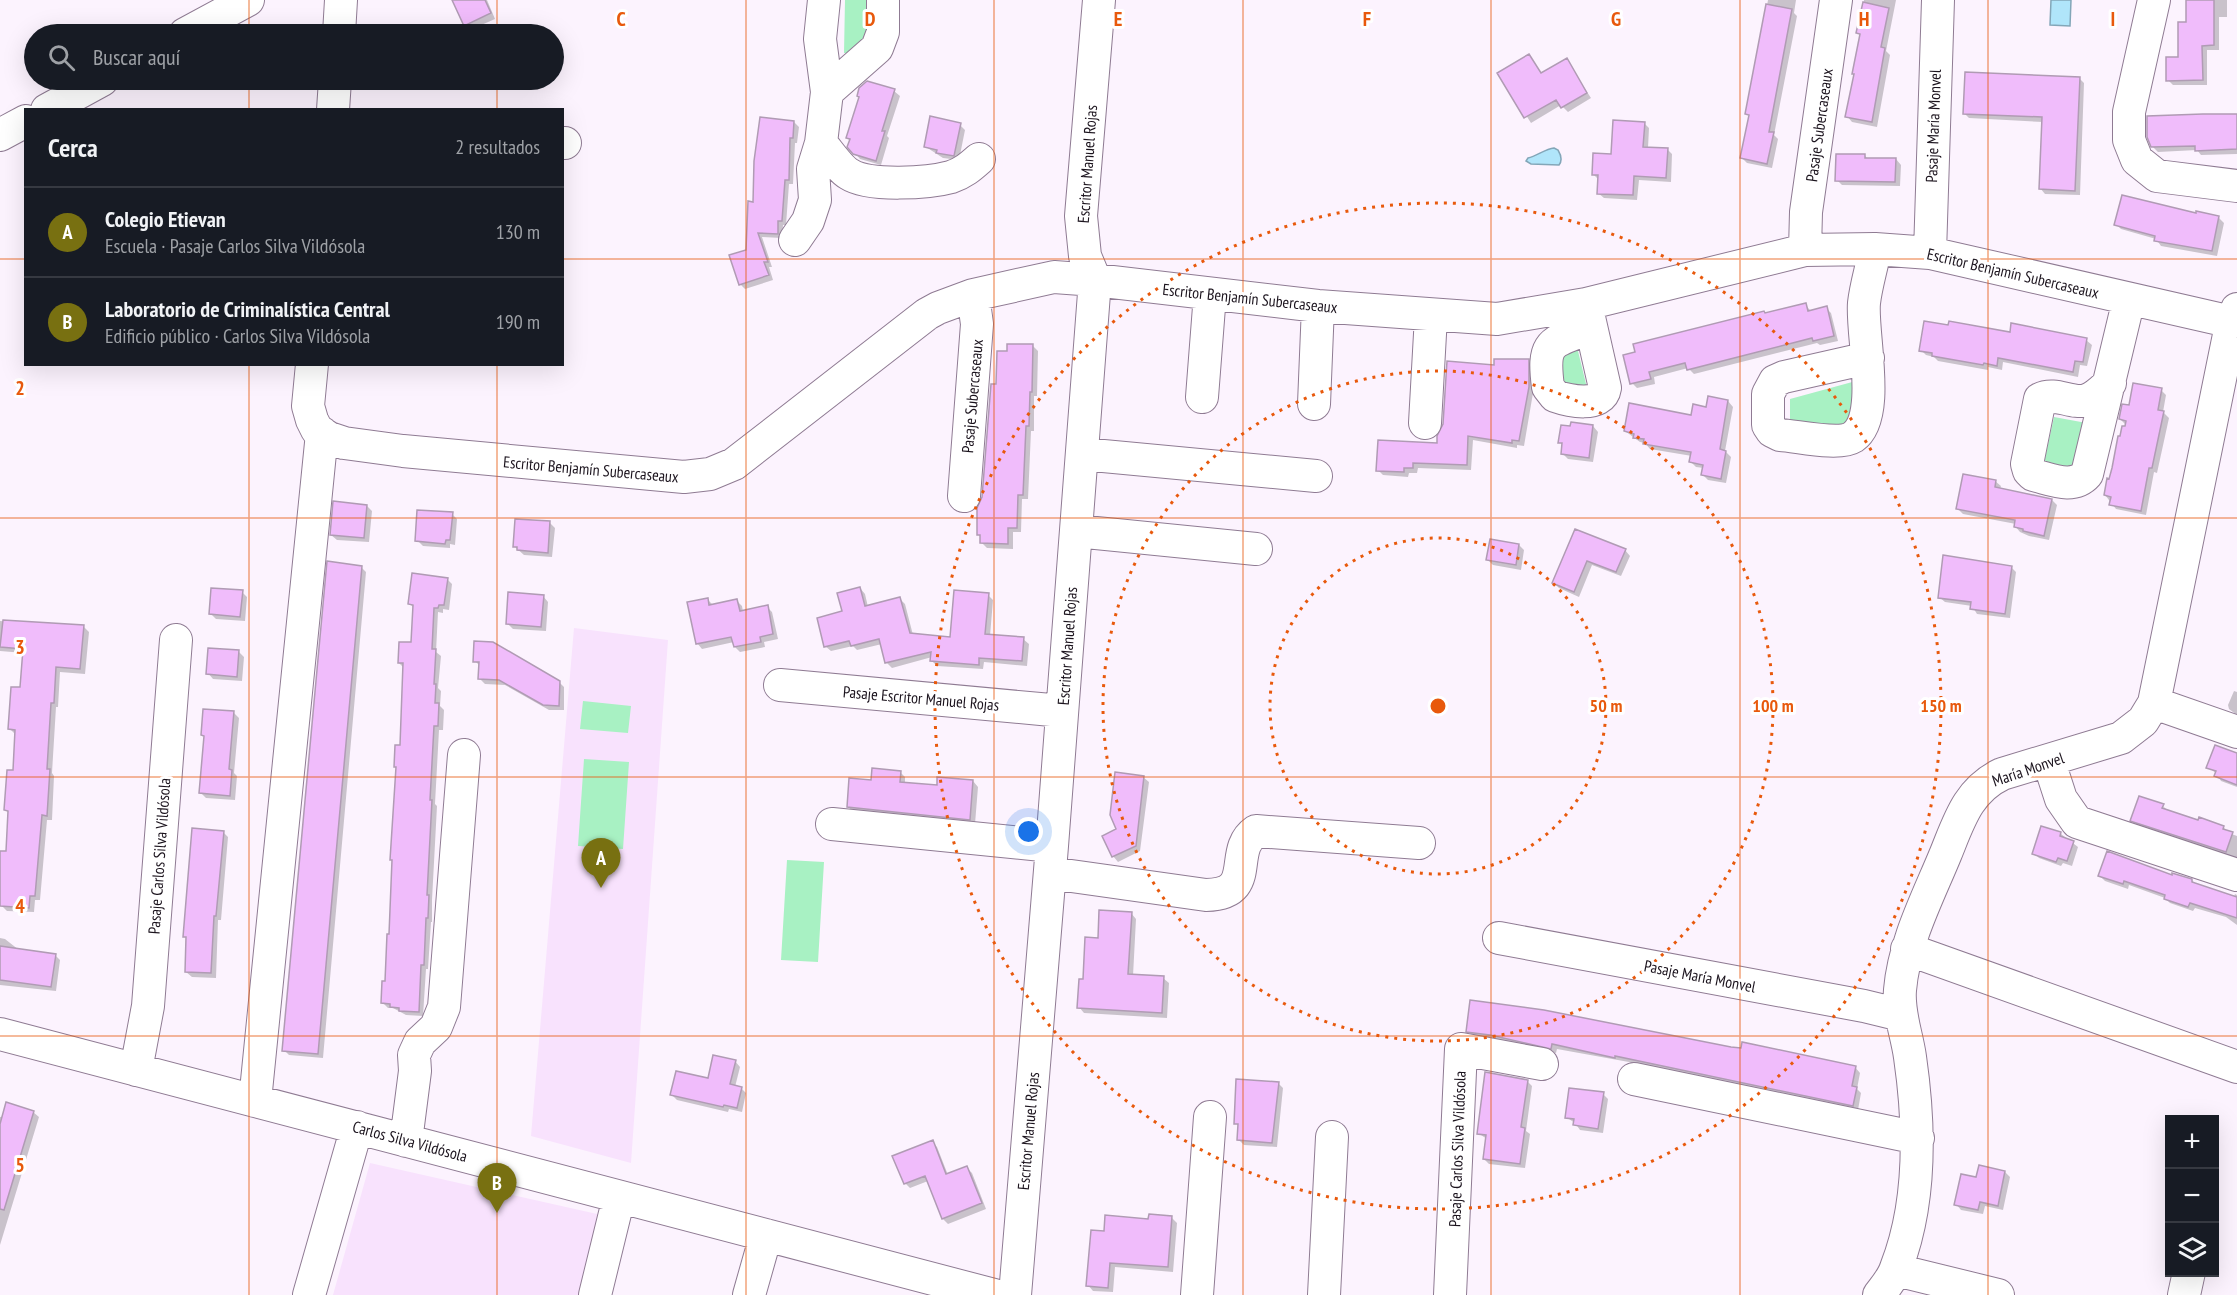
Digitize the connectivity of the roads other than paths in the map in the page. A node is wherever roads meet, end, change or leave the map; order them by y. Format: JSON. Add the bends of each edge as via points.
{"nodes":[{"id":1,"x":341,"y":0,"type":"edge"},
{"id":2,"x":825,"y":0,"type":"edge"},
{"id":3,"x":883,"y":0,"type":"edge"},
{"id":4,"x":1099,"y":0,"type":"edge"},
{"id":5,"x":1836,"y":0,"type":"edge"},
{"id":6,"x":1938,"y":0,"type":"edge"},
{"id":7,"x":2154,"y":0,"type":"edge"},
{"id":8,"x":236,"y":3,"type":"edge"},
{"id":9,"x":201,"y":24,"type":"edge"},
{"id":10,"x":340,"y":24,"type":"edge"},
{"id":11,"x":84,"y":90,"type":"edge"},
{"id":12,"x":334,"y":90,"type":"edge"},
{"id":13,"x":826,"y":92,"type":"junction"},
{"id":14,"x":51,"y":108,"type":"edge"},
{"id":15,"x":333,"y":108,"type":"edge"},
{"id":16,"x":24,"y":123,"type":"edge"},
{"id":17,"x":0,"y":135,"type":"edge"},
{"id":18,"x":821,"y":142,"type":"junction"},
{"id":19,"x":979,"y":159,"type":"dead end"},
{"id":20,"x":849,"y":174,"type":"junction"},
{"id":21,"x":2237,"y":186,"type":"edge"},
{"id":22,"x":815,"y":200,"type":"junction"},
{"id":23,"x":795,"y":240,"type":"dead end"},
{"id":24,"x":1875,"y":249,"type":"junction"},
{"id":25,"x":1804,"y":250,"type":"junction"},
{"id":26,"x":1930,"y":253,"type":"junction"},
{"id":27,"x":1095,"y":280,"type":"junction"},
{"id":28,"x":1210,"y":294,"type":"junction"},
{"id":29,"x":973,"y":295,"type":"junction"},
{"id":30,"x":2129,"y":299,"type":"junction"},
{"id":31,"x":1318,"y":306,"type":"junction"},
{"id":32,"x":1431,"y":316,"type":"junction"},
{"id":33,"x":2235,"y":316,"type":"edge"},
{"id":34,"x":1868,"y":358,"type":"dead end"},
{"id":35,"x":312,"y":366,"type":"edge"},
{"id":36,"x":2110,"y":382,"type":"dead end"},
{"id":37,"x":1203,"y":397,"type":"dead end"},
{"id":38,"x":1314,"y":405,"type":"dead end"},
{"id":39,"x":1425,"y":423,"type":"dead end"},
{"id":40,"x":320,"y":432,"type":"junction"},
{"id":41,"x":1082,"y":454,"type":"junction"},
{"id":42,"x":1316,"y":476,"type":"dead end"},
{"id":43,"x":963,"y":496,"type":"dead end"},
{"id":44,"x":1076,"y":531,"type":"junction"},
{"id":45,"x":1256,"y":549,"type":"dead end"},
{"id":46,"x":176,"y":640,"type":"dead end"},
{"id":47,"x":780,"y":685,"type":"dead end"},
{"id":48,"x":2154,"y":703,"type":"junction"},
{"id":49,"x":1062,"y":711,"type":"junction"},
{"id":50,"x":2237,"y":732,"type":"edge"},
{"id":51,"x":464,"y":755,"type":"dead end"},
{"id":52,"x":2049,"y":762,"type":"junction"},
{"id":53,"x":832,"y":824,"type":"dead end"},
{"id":54,"x":1419,"y":843,"type":"dead end"},
{"id":55,"x":1051,"y":860,"type":"junction"},
{"id":56,"x":2237,"y":875,"type":"edge"},
{"id":57,"x":1498,"y":938,"type":"dead end"},
{"id":58,"x":1907,"y":949,"type":"junction"},
{"id":59,"x":1901,"y":1015,"type":"junction"},
{"id":60,"x":1,"y":1036,"type":"edge"},
{"id":61,"x":1542,"y":1064,"type":"dead end"},
{"id":62,"x":2237,"y":1067,"type":"edge"},
{"id":63,"x":136,"y":1070,"type":"junction"},
{"id":64,"x":1634,"y":1080,"type":"dead end"},
{"id":65,"x":255,"y":1101,"type":"junction"},
{"id":66,"x":1210,"y":1117,"type":"dead end"},
{"id":67,"x":357,"y":1128,"type":"junction"},
{"id":68,"x":1332,"y":1137,"type":"dead end"},
{"id":69,"x":1918,"y":1138,"type":"junction"},
{"id":70,"x":406,"y":1140,"type":"junction"},
{"id":71,"x":619,"y":1197,"type":"junction"},
{"id":72,"x":766,"y":1235,"type":"junction"},
{"id":73,"x":2188,"y":1277,"type":"edge"},
{"id":74,"x":1887,"y":1283,"type":"edge"},
{"id":75,"x":979,"y":1293,"type":"edge"},
{"id":76,"x":309,"y":1295,"type":"edge"},
{"id":77,"x":595,"y":1295,"type":"edge"},
{"id":78,"x":749,"y":1295,"type":"edge"},
{"id":79,"x":1014,"y":1295,"type":"edge"},
{"id":80,"x":1197,"y":1295,"type":"edge"},
{"id":81,"x":1323,"y":1295,"type":"edge"},
{"id":82,"x":1450,"y":1295,"type":"edge"},
{"id":83,"x":1998,"y":1295,"type":"edge"},
{"id":84,"x":2184,"y":1295,"type":"edge"}],
"edges":[{"from":1,"to":10,"type":"street"},
{"from":2,"to":13,"type":"street","via":[[820,39]]},
{"from":3,"to":13,"type":"street","via":[[883,32],[877,48]]},
{"from":4,"to":27,"type":"street","name":"Escritor Manuel Rojas","via":[[1081,216],[1085,256]]},
{"from":5,"to":25,"type":"street","name":"Pasaje Subercaseaux"},
{"from":6,"to":26,"type":"street","name":"Pasaje María Monvel"},
{"from":7,"to":21,"type":"street","via":[[2129,112],[2129,140],[2138,160],[2157,176]]},
{"from":8,"to":9,"type":"street"},
{"from":11,"to":14,"type":"street"},
{"from":12,"to":15,"type":"street"},
{"from":13,"to":18,"type":"street"},
{"from":16,"to":17,"type":"street"},
{"from":18,"to":20,"type":"street"},
{"from":18,"to":22,"type":"street","via":[[813,169]]},
{"from":19,"to":20,"type":"street","via":[[953,176],[924,182],[878,182]]},
{"from":20,"to":22,"type":"street"},
{"from":22,"to":23,"type":"street","via":[[808,221]]},
{"from":24,"to":25,"type":"street","name":"Escritor Benjamín Subercaseaux"},
{"from":24,"to":26,"type":"street","name":"Escritor Benjamín Subercaseaux"},
{"from":24,"to":34,"type":"street","via":[[1864,304]]},
{"from":25,"to":32,"type":"street","name":"Escritor Benjamín Subercaseaux","via":[[1588,316]]},
{"from":26,"to":30,"type":"street","name":"Escritor Benjamín Subercaseaux"},
{"from":27,"to":28,"type":"street","name":"Escritor Benjamín Subercaseaux"},
{"from":27,"to":29,"type":"street","name":"Escritor Benjamín Subercaseaux","via":[[1054,277]]},
{"from":27,"to":41,"type":"street","name":"Escritor Manuel Rojas"},
{"from":28,"to":31,"type":"street","name":"Escritor Benjamín Subercaseaux"},
{"from":28,"to":37,"type":"street"},
{"from":29,"to":40,"type":"street","name":"Escritor Benjamín Subercaseaux","via":[[927,314],[734,464],[710,474],[670,477],[403,451],[344,443]]},
{"from":29,"to":43,"type":"street","name":"Pasaje Subercaseaux","via":[[977,324]]},
{"from":30,"to":33,"type":"street","name":"Escritor Benjamín Subercaseaux"},
{"from":30,"to":36,"type":"street"},
{"from":31,"to":32,"type":"street","name":"Escritor Benjamín Subercaseaux"},
{"from":31,"to":38,"type":"street"},
{"from":32,"to":39,"type":"street"},
{"from":33,"to":48,"type":"street","name":"María Monvel"},
{"from":35,"to":40,"type":"street","via":[[308,406]]},
{"from":40,"to":65,"type":"street"},
{"from":41,"to":42,"type":"street"},
{"from":41,"to":44,"type":"street","name":"Escritor Manuel Rojas"},
{"from":44,"to":45,"type":"street"},
{"from":44,"to":49,"type":"street","name":"Escritor Manuel Rojas"},
{"from":46,"to":63,"type":"street","name":"Pasaje Carlos Silva Vildósola","via":[[148,1006]]},
{"from":47,"to":49,"type":"street","name":"Pasaje Escritor Manuel Rojas"},
{"from":48,"to":50,"type":"street"},
{"from":48,"to":52,"type":"street","name":"María Monvel","via":[[2143,721],[2121,738]]},
{"from":49,"to":55,"type":"street","name":"Escritor Manuel Rojas"},
{"from":51,"to":70,"type":"street","via":[[444,1007],[436,1027],[420,1042],[414,1055]]},
{"from":52,"to":56,"type":"street","via":[[2061,799],[2077,822]]},
{"from":52,"to":58,"type":"street","name":"María Monvel","via":[[2002,774],[1975,793],[1960,817]]},
{"from":53,"to":55,"type":"street"},
{"from":54,"to":55,"type":"street","via":[[1256,831],[1244,845],[1240,876],[1220,895]]},
{"from":55,"to":79,"type":"street","name":"Escritor Manuel Rojas"},
{"from":57,"to":59,"type":"street","name":"Pasaje María Monvel"},
{"from":58,"to":59,"type":"street","name":"María Monvel"},
{"from":58,"to":62,"type":"street"},
{"from":59,"to":69,"type":"street","name":"María Monvel","via":[[1910,1056]]},
{"from":60,"to":63,"type":"street","name":"Carlos Silva Vildósola"},
{"from":61,"to":82,"type":"street","name":"Pasaje Carlos Silva Vildósola","via":[[1461,1049]]},
{"from":63,"to":65,"type":"street","name":"Carlos Silva Vildósola"},
{"from":64,"to":69,"type":"street"},
{"from":65,"to":67,"type":"street","name":"Carlos Silva Vildósola"},
{"from":66,"to":80,"type":"street"},
{"from":67,"to":70,"type":"street","name":"Carlos Silva Vildósola"},
{"from":67,"to":76,"type":"street"},
{"from":68,"to":81,"type":"street"},
{"from":69,"to":74,"type":"street","name":"María Monvel","via":[[1906,1236]]},
{"from":70,"to":71,"type":"street","name":"Carlos Silva Vildósola"},
{"from":71,"to":72,"type":"street","name":"Carlos Silva Vildósola"},
{"from":71,"to":77,"type":"street"},
{"from":72,"to":75,"type":"street","name":"Carlos Silva Vildósola"},
{"from":72,"to":78,"type":"street"},
{"from":73,"to":84,"type":"street"},
{"from":74,"to":83,"type":"street"}]}
